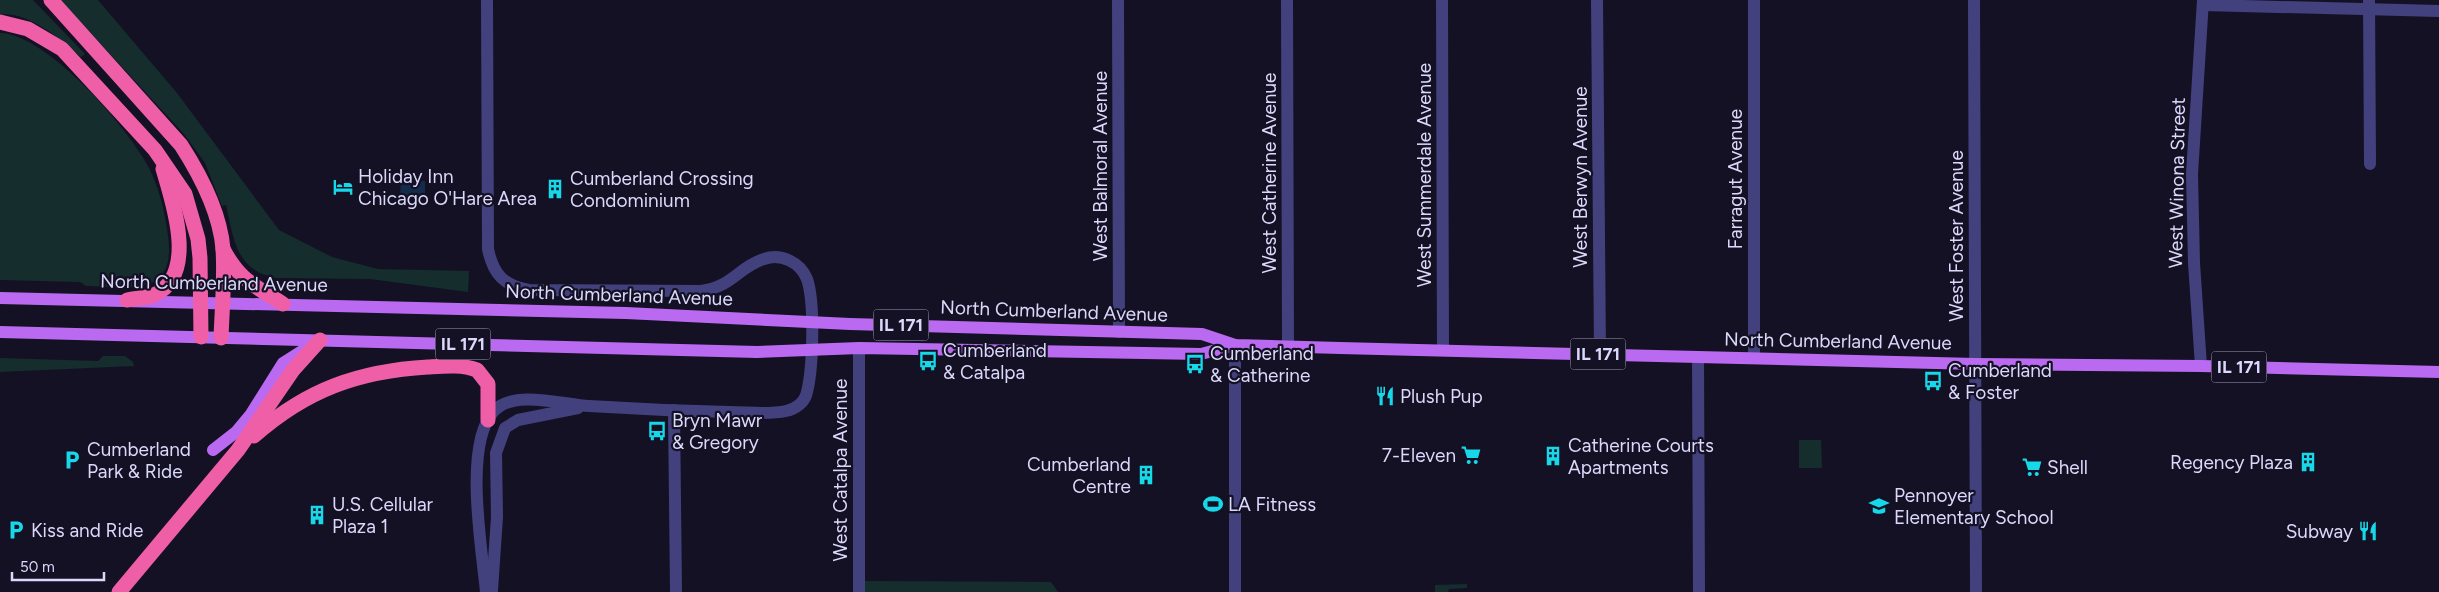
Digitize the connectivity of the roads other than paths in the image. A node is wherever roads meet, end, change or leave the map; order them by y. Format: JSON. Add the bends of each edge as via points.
{"nodes":[{"id":1,"x":52,"y":0,"type":"edge"},
{"id":2,"x":487,"y":0,"type":"edge"},
{"id":3,"x":1118,"y":0,"type":"edge"},
{"id":4,"x":1287,"y":0,"type":"edge"},
{"id":5,"x":1442,"y":0,"type":"edge"},
{"id":6,"x":1597,"y":0,"type":"edge"},
{"id":7,"x":1754,"y":0,"type":"edge"},
{"id":8,"x":1974,"y":0,"type":"edge"},
{"id":9,"x":2202,"y":3,"type":"edge"},
{"id":10,"x":2370,"y":5,"type":"edge"},
{"id":11,"x":2439,"y":11,"type":"edge"},
{"id":12,"x":0,"y":22,"type":"edge"},
{"id":13,"x":160,"y":158,"type":"junction"},
{"id":14,"x":2370,"y":164,"type":"dead end"},
{"id":15,"x":222,"y":248,"type":"junction"},
{"id":16,"x":0,"y":298,"type":"edge"},
{"id":17,"x":127,"y":300,"type":"junction"},
{"id":18,"x":200,"y":303,"type":"junction"},
{"id":19,"x":222,"y":304,"type":"junction"},
{"id":20,"x":283,"y":304,"type":"junction"},
{"id":21,"x":812,"y":322,"type":"junction"},
{"id":22,"x":0,"y":332,"type":"edge"},
{"id":23,"x":1119,"y":332,"type":"junction"},
{"id":24,"x":202,"y":337,"type":"junction"},
{"id":25,"x":221,"y":338,"type":"junction"},
{"id":26,"x":320,"y":340,"type":"junction"},
{"id":27,"x":1235,"y":345,"type":"junction"},
{"id":28,"x":1288,"y":346,"type":"junction"},
{"id":29,"x":811,"y":348,"type":"junction"},
{"id":30,"x":859,"y":348,"type":"junction"},
{"id":31,"x":1443,"y":350,"type":"junction"},
{"id":32,"x":1600,"y":354,"type":"junction"},
{"id":33,"x":1698,"y":357,"type":"junction"},
{"id":34,"x":1754,"y":358,"type":"junction"},
{"id":35,"x":1975,"y":364,"type":"junction"},
{"id":36,"x":2201,"y":366,"type":"junction"},
{"id":37,"x":2439,"y":372,"type":"edge"},
{"id":38,"x":587,"y":406,"type":"junction"},
{"id":39,"x":674,"y":410,"type":"junction"},
{"id":40,"x":488,"y":420,"type":"junction"},
{"id":41,"x":213,"y":450,"type":"dead end"},
{"id":42,"x":238,"y":450,"type":"junction"},
{"id":43,"x":119,"y":592,"type":"edge"},
{"id":44,"x":486,"y":592,"type":"edge"},
{"id":45,"x":492,"y":592,"type":"edge"},
{"id":46,"x":676,"y":592,"type":"edge"},
{"id":47,"x":859,"y":592,"type":"edge"},
{"id":48,"x":1235,"y":592,"type":"edge"},
{"id":49,"x":1699,"y":592,"type":"edge"},
{"id":50,"x":1976,"y":592,"type":"edge"}],
"edges":[{"from":1,"to":15,"type":"highway","via":[[182,145],[207,191]]},
{"from":2,"to":21,"type":"street","via":[[488,249],[496,273],[505,282],[529,290],[701,291],[718,289],[752,264],[765,258],[777,258],[790,260],[800,267],[807,279]]},
{"from":3,"to":23,"type":"street","name":"West Balmoral Avenue"},
{"from":4,"to":28,"type":"street","name":"West Catherine Avenue"},
{"from":5,"to":31,"type":"street","name":"West Summerdale Avenue"},
{"from":6,"to":32,"type":"street","name":"West Berwyn Avenue"},
{"from":7,"to":34,"type":"street","name":"Farragut Avenue"},
{"from":8,"to":35,"type":"street","name":"West Foster Avenue"},
{"from":9,"to":10,"type":"street"},
{"from":9,"to":36,"type":"street","name":"West Winona Street","via":[[2192,174]]},
{"from":10,"to":11,"type":"street"},
{"from":10,"to":14,"type":"street"},
{"from":12,"to":13,"type":"highway","via":[[28,29],[62,49]]},
{"from":13,"to":17,"type":"highway","via":[[178,234],[177,267],[169,283],[154,295]]},
{"from":13,"to":18,"type":"highway","via":[[184,194],[191,214],[200,258]]},
{"from":15,"to":19,"type":"highway"},
{"from":15,"to":20,"type":"highway","via":[[232,266],[247,282]]},
{"from":16,"to":17,"type":"main road","name":"North Cumberland Avenue","number":"IL 171"},
{"from":17,"to":18,"type":"main road","name":"North Cumberland Avenue","number":"IL 171"},
{"from":18,"to":19,"type":"main road","name":"North Cumberland Avenue","number":"IL 171"},
{"from":18,"to":24,"type":"highway"},
{"from":19,"to":20,"type":"main road","name":"North Cumberland Avenue","number":"IL 171"},
{"from":19,"to":25,"type":"highway"},
{"from":20,"to":21,"type":"main road","name":"North Cumberland Avenue","number":"IL 171","via":[[681,315]]},
{"from":21,"to":23,"type":"main road","name":"North Cumberland Avenue","number":"IL 171"},
{"from":21,"to":29,"type":"street"},
{"from":22,"to":24,"type":"main road","name":"North Cumberland Avenue","number":"IL 171"},
{"from":23,"to":27,"type":"main road","name":"North Cumberland Avenue","number":"IL 171","via":[[1202,334]]},
{"from":24,"to":25,"type":"main road","name":"North Cumberland Avenue","number":"IL 171"},
{"from":25,"to":26,"type":"main road","name":"North Cumberland Avenue","number":"IL 171"},
{"from":26,"to":29,"type":"main road","name":"North Cumberland Avenue","number":"IL 171","via":[[758,352]]},
{"from":26,"to":41,"type":"main road","via":[[283,362],[251,414],[236,432]]},
{"from":26,"to":42,"type":"highway","via":[[293,370]]},
{"from":27,"to":28,"type":"main road","name":"North Cumberland Avenue","number":"IL 171"},
{"from":27,"to":30,"type":"main road","name":"North Cumberland Avenue","number":"IL 171","via":[[1201,354]]},
{"from":27,"to":48,"type":"street"},
{"from":28,"to":31,"type":"main road","name":"North Cumberland Avenue","number":"IL 171"},
{"from":29,"to":30,"type":"main road","name":"North Cumberland Avenue","number":"IL 171"},
{"from":29,"to":39,"type":"street","via":[[806,396],[788,410],[775,413]]},
{"from":30,"to":47,"type":"street","name":"West Catalpa Avenue"},
{"from":31,"to":32,"type":"main road","name":"North Cumberland Avenue","number":"IL 171"},
{"from":32,"to":33,"type":"main road","name":"North Cumberland Avenue","number":"IL 171"},
{"from":33,"to":34,"type":"main road","name":"North Cumberland Avenue","number":"IL 171"},
{"from":33,"to":49,"type":"street"},
{"from":34,"to":35,"type":"main road","name":"North Cumberland Avenue","number":"IL 171"},
{"from":35,"to":36,"type":"main road","name":"North Cumberland Avenue","number":"IL 171"},
{"from":35,"to":50,"type":"street","name":"West Foster Avenue"},
{"from":36,"to":37,"type":"main road","name":"North Cumberland Avenue","number":"IL 171"},
{"from":38,"to":39,"type":"street"},
{"from":38,"to":40,"type":"street","via":[[523,400],[495,409]]},
{"from":38,"to":45,"type":"street","via":[[518,420],[506,428],[496,453],[497,517]]},
{"from":39,"to":46,"type":"street"},
{"from":40,"to":42,"type":"highway","via":[[488,384],[477,370],[448,366],[378,372],[331,386],[301,401]]},
{"from":40,"to":44,"type":"street","via":[[482,434],[477,468],[478,517]]},
{"from":42,"to":43,"type":"highway"}]}
